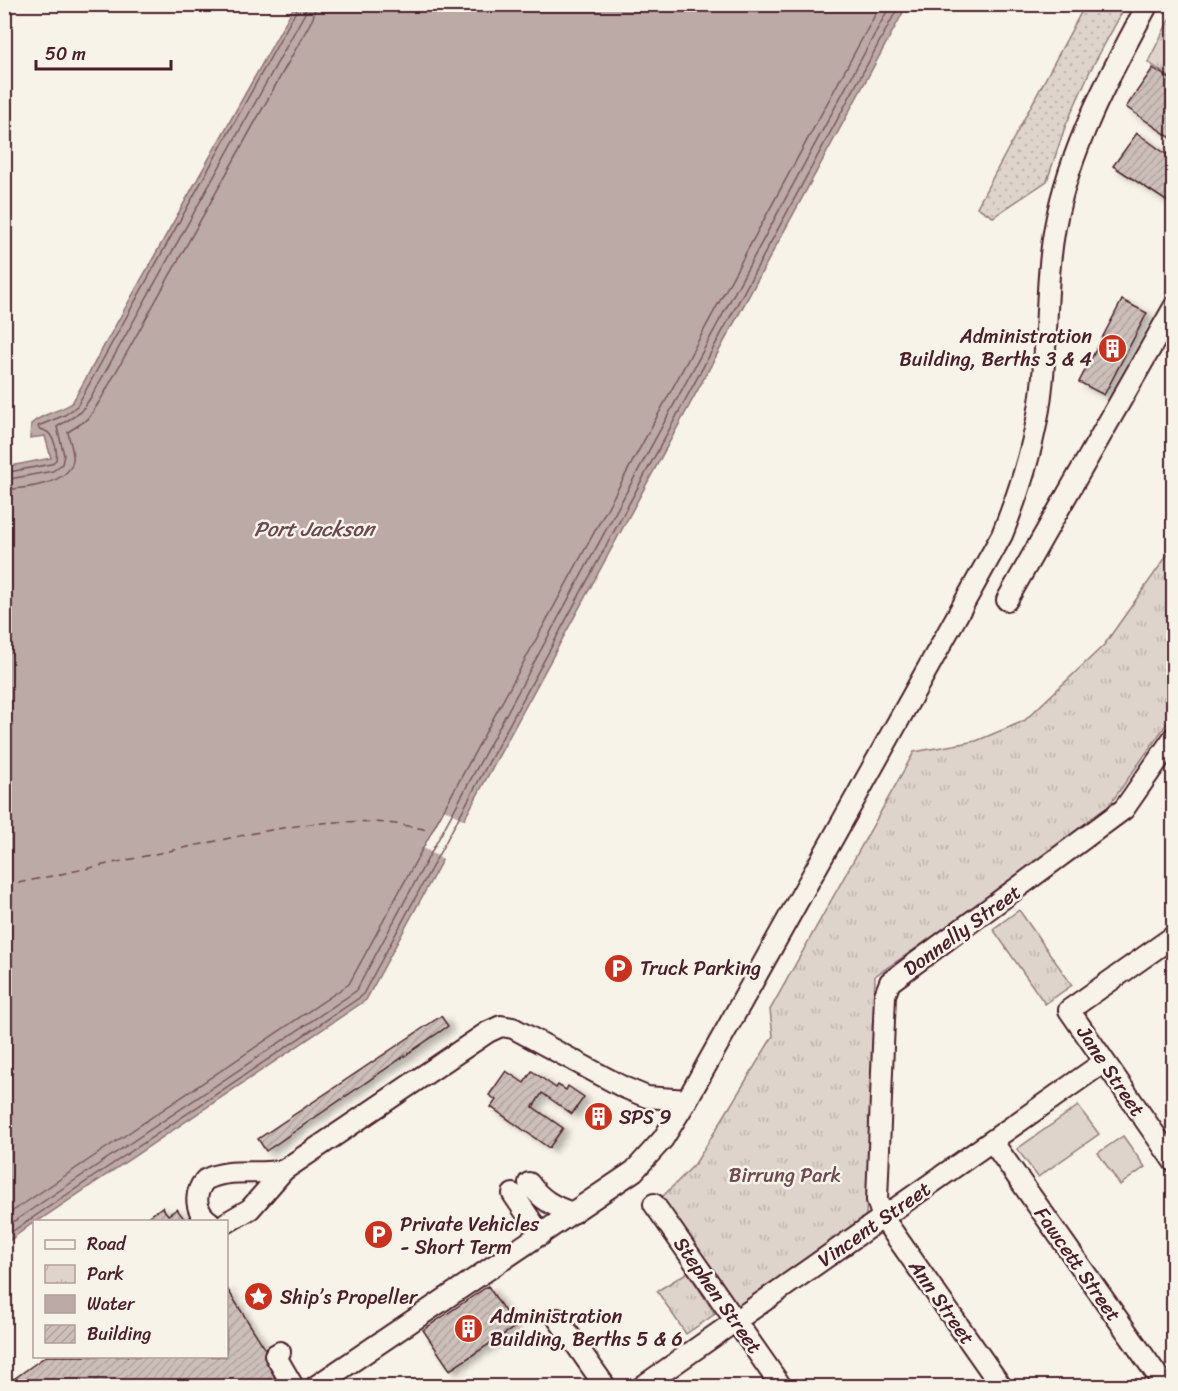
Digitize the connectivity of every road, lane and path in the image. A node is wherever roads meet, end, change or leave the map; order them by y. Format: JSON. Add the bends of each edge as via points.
{"nodes":[{"id":1,"x":1148,"y":4,"type":"edge"},
{"id":2,"x":1172,"y":313,"type":"edge"},
{"id":3,"x":1007,"y":600,"type":"dead end"},
{"id":4,"x":1173,"y":737,"type":"edge"},
{"id":5,"x":1173,"y":936,"type":"edge"},
{"id":6,"x":1104,"y":1062,"type":"junction"},
{"id":7,"x":687,"y":1100,"type":"junction"},
{"id":8,"x":992,"y":1141,"type":"junction"},
{"id":9,"x":1173,"y":1162,"type":"edge"},
{"id":10,"x":284,"y":1170,"type":"junction"},
{"id":11,"x":654,"y":1204,"type":"dead end"},
{"id":12,"x":573,"y":1213,"type":"junction"},
{"id":13,"x":882,"y":1218,"type":"junction"},
{"id":14,"x":209,"y":1220,"type":"edge"},
{"id":15,"x":228,"y":1222,"type":"edge"},
{"id":16,"x":541,"y":1235,"type":"junction"},
{"id":17,"x":558,"y":1319,"type":"dead end"},
{"id":18,"x":736,"y":1321,"type":"junction"},
{"id":19,"x":279,"y":1352,"type":"dead end"},
{"id":20,"x":293,"y":1386,"type":"edge"},
{"id":21,"x":316,"y":1386,"type":"edge"},
{"id":22,"x":605,"y":1386,"type":"edge"},
{"id":23,"x":643,"y":1386,"type":"edge"},
{"id":24,"x":782,"y":1386,"type":"edge"},
{"id":25,"x":1001,"y":1386,"type":"edge"},
{"id":26,"x":1165,"y":1386,"type":"edge"}],
"edges":[{"from":1,"to":7,"type":"street","via":[[1080,144],[1059,208],[1039,407],[1024,480],[1002,535]]},
{"from":2,"to":3,"type":"street"},
{"from":4,"to":13,"type":"street","name":"Donnelly Street","via":[[1124,809],[890,982],[885,995],[877,1200]]},
{"from":5,"to":6,"type":"street","name":"Jane Street","via":[[1069,1010]]},
{"from":6,"to":8,"type":"street","name":"Vincent Street"},
{"from":6,"to":9,"type":"street","name":"Jane Street"},
{"from":7,"to":10,"type":"street","via":[[647,1097],[513,1028],[501,1026]]},
{"from":7,"to":12,"type":"street","via":[[663,1139],[634,1171]]},
{"from":8,"to":13,"type":"street","name":"Vincent Street"},
{"from":8,"to":26,"type":"street","name":"Fawcett Street"},
{"from":10,"to":14,"type":"street","via":[[267,1174],[229,1172],[205,1180],[196,1198],[198,1209]]},
{"from":10,"to":15,"type":"street","via":[[250,1209]]},
{"from":11,"to":18,"type":"street","name":"Stephen Street"},
{"from":12,"to":16,"type":"street"},
{"from":12,"to":16,"type":"street","via":[[521,1188]]},
{"from":13,"to":18,"type":"street","name":"Vincent Street"},
{"from":13,"to":25,"type":"street","name":"Ann Street"},
{"from":16,"to":21,"type":"street"},
{"from":17,"to":22,"type":"street"},
{"from":18,"to":23,"type":"street","name":"Vincent Street"},
{"from":18,"to":24,"type":"street","name":"Stephen Street"},
{"from":19,"to":20,"type":"street","via":[[275,1355]]}]}
